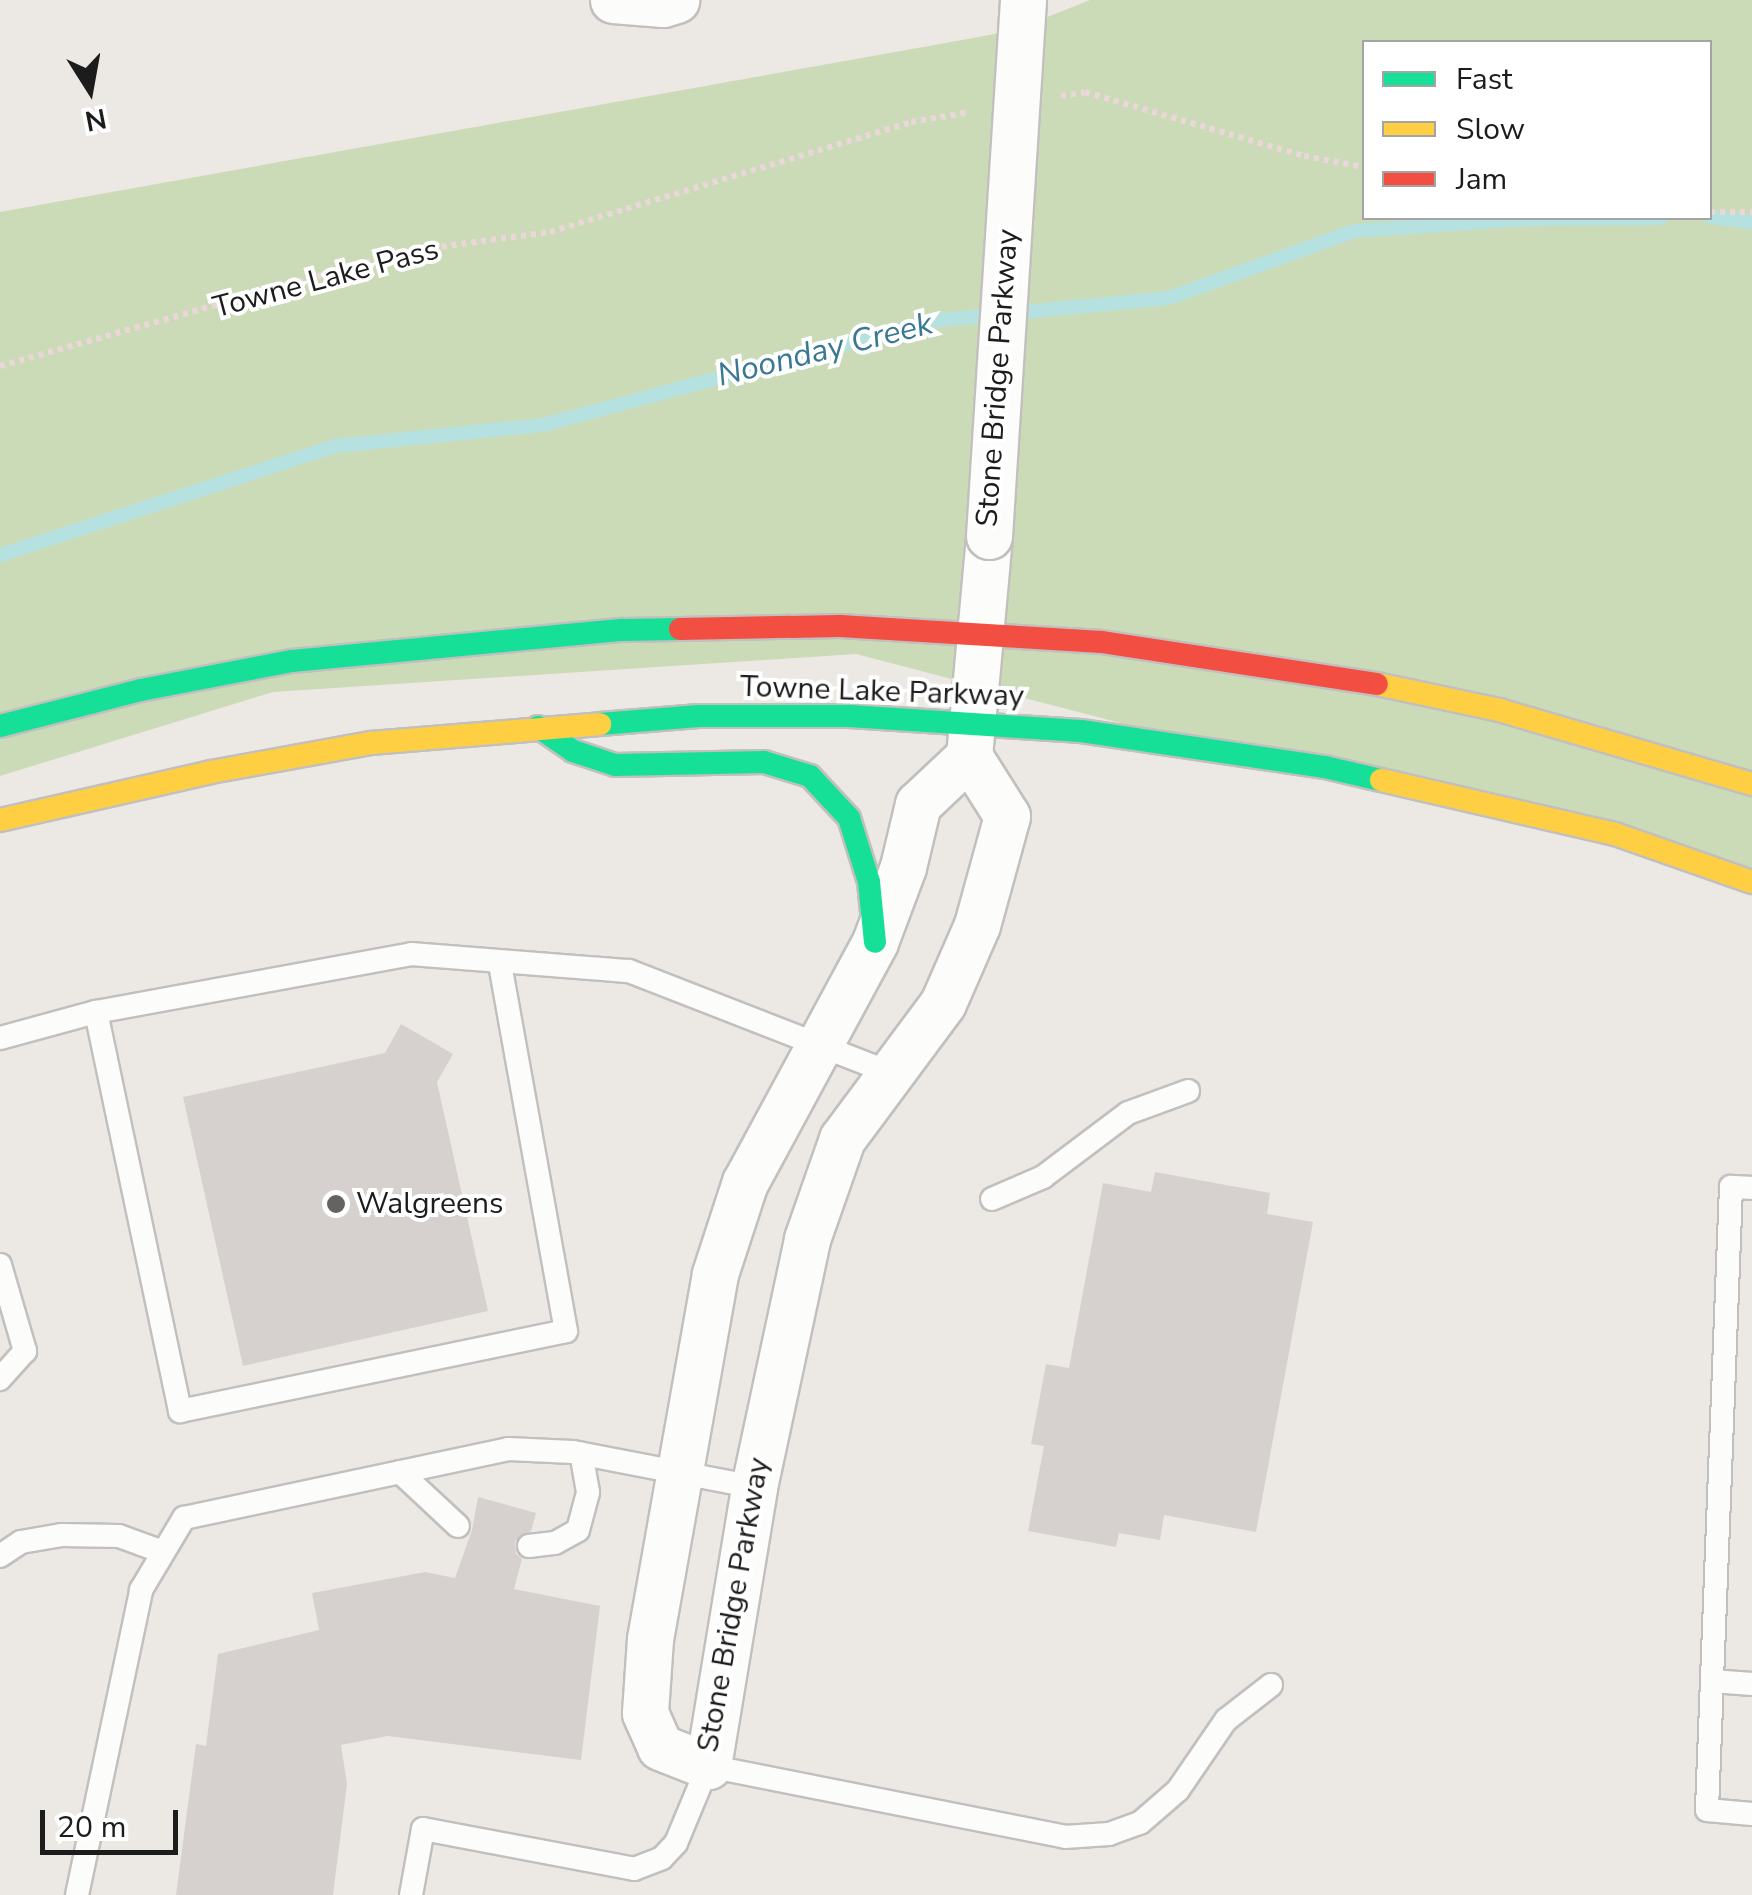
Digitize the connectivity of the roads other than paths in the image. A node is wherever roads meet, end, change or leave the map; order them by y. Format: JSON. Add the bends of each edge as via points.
{"nodes":[{"id":1,"x":613,"y":0,"type":"edge"},
{"id":2,"x":676,"y":0,"type":"edge"},
{"id":3,"x":1023,"y":0,"type":"edge"},
{"id":4,"x":980,"y":632,"type":"junction"},
{"id":5,"x":0,"y":726,"type":"edge"},
{"id":6,"x":538,"y":726,"type":"junction"},
{"id":7,"x":970,"y":738,"type":"junction"},
{"id":8,"x":1752,"y":784,"type":"edge"},
{"id":9,"x":0,"y":820,"type":"edge"},
{"id":10,"x":1752,"y":882,"type":"edge"},
{"id":11,"x":875,"y":942,"type":"junction"},
{"id":12,"x":500,"y":964,"type":"junction"},
{"id":13,"x":96,"y":1012,"type":"junction"},
{"id":14,"x":0,"y":1038,"type":"edge"},
{"id":15,"x":816,"y":1044,"type":"junction"},
{"id":16,"x":893,"y":1074,"type":"junction"},
{"id":17,"x":1188,"y":1091,"type":"dead end"},
{"id":18,"x":1752,"y":1188,"type":"edge"},
{"id":19,"x":992,"y":1198,"type":"dead end"},
{"id":20,"x":0,"y":1265,"type":"edge"},
{"id":21,"x":0,"y":1379,"type":"edge"},
{"id":22,"x":581,"y":1454,"type":"junction"},
{"id":23,"x":400,"y":1472,"type":"junction"},
{"id":24,"x":681,"y":1473,"type":"junction"},
{"id":25,"x":754,"y":1487,"type":"junction"},
{"id":26,"x":458,"y":1526,"type":"dead end"},
{"id":27,"x":529,"y":1546,"type":"dead end"},
{"id":28,"x":164,"y":1552,"type":"junction"},
{"id":29,"x":0,"y":1556,"type":"edge"},
{"id":30,"x":1712,"y":1681,"type":"junction"},
{"id":31,"x":1752,"y":1684,"type":"edge"},
{"id":32,"x":1271,"y":1685,"type":"dead end"},
{"id":33,"x":708,"y":1766,"type":"junction"},
{"id":34,"x":1752,"y":1814,"type":"edge"},
{"id":35,"x":78,"y":1895,"type":"edge"},
{"id":36,"x":411,"y":1895,"type":"edge"}],
"edges":[{"from":1,"to":2,"type":"street"},
{"from":3,"to":4,"type":"street","name":"Stone Bridge Parkway","bridge":true},
{"from":4,"to":5,"type":"main road","name":"Towne Lake Parkway","via":[[662,629],[444,644],[292,661]]},
{"from":4,"to":7,"type":"street","name":"Stone Bridge Parkway"},
{"from":4,"to":8,"type":"main road","name":"Towne Lake Parkway","via":[[1102,642],[1380,684],[1499,710]]},
{"from":6,"to":7,"type":"main road","name":"Towne Lake Parkway","via":[[699,716]]},
{"from":6,"to":9,"type":"main road","name":"Towne Lake Parkway","via":[[370,743]]},
{"from":6,"to":11,"type":"main road","via":[[573,751],[615,765],[764,762],[810,776],[849,818],[869,882]]},
{"from":7,"to":10,"type":"main road","name":"Towne Lake Parkway","via":[[1082,732],[1325,767],[1615,834]]},
{"from":7,"to":11,"type":"street","name":"Stone Bridge Parkway","via":[[918,804]]},
{"from":7,"to":16,"type":"street","name":"Stone Bridge Parkway","via":[[1006,816],[977,925],[943,1003]]},
{"from":11,"to":15,"type":"street","name":"Stone Bridge Parkway"},
{"from":12,"to":13,"type":"lane","via":[[411,954]]},
{"from":12,"to":13,"type":"lane","via":[[566,1331],[180,1411]]},
{"from":12,"to":15,"type":"lane","via":[[630,971]]},
{"from":13,"to":14,"type":"lane"},
{"from":15,"to":16,"type":"lane"},
{"from":15,"to":24,"type":"street","name":"Stone Bridge Parkway","via":[[744,1182],[721,1255]]},
{"from":16,"to":25,"type":"street","name":"Stone Bridge Parkway","via":[[842,1138],[806,1238]]},
{"from":17,"to":19,"type":"lane","via":[[1128,1113],[1043,1177]]},
{"from":18,"to":30,"type":"lane","via":[[1731,1188]]},
{"from":20,"to":21,"type":"lane","via":[[25,1350]]},
{"from":22,"to":23,"type":"lane","via":[[508,1450]]},
{"from":22,"to":24,"type":"lane"},
{"from":22,"to":27,"type":"lane","via":[[588,1492],[578,1530],[555,1543]]},
{"from":23,"to":26,"type":"lane"},
{"from":23,"to":28,"type":"lane","via":[[184,1518]]},
{"from":24,"to":25,"type":"lane"},
{"from":24,"to":33,"type":"street","name":"Stone Bridge Parkway","via":[[650,1639],[645,1714],[660,1748]]},
{"from":25,"to":33,"type":"street","name":"Stone Bridge Parkway"},
{"from":28,"to":29,"type":"lane","via":[[119,1536],[62,1535],[21,1542]]},
{"from":28,"to":35,"type":"lane","via":[[141,1590]]},
{"from":30,"to":31,"type":"lane"},
{"from":30,"to":34,"type":"lane","via":[[1707,1810]]},
{"from":32,"to":33,"type":"lane","via":[[1226,1720],[1178,1790],[1140,1822],[1109,1834],[1065,1837]]},
{"from":33,"to":36,"type":"lane","via":[[676,1843],[662,1858],[634,1869],[423,1829]]}]}
